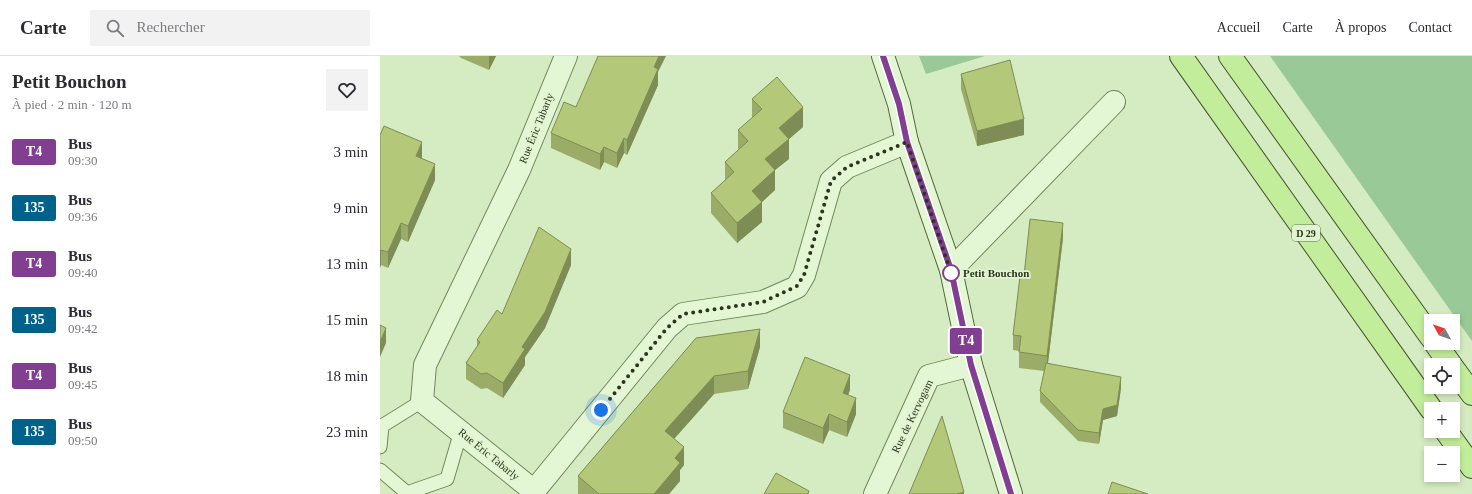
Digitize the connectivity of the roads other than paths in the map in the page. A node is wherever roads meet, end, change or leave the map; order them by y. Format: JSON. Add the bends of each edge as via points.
{"nodes":[{"id":1,"x":566,"y":56,"type":"edge"},
{"id":2,"x":883,"y":56,"type":"edge"},
{"id":3,"x":1181,"y":56,"type":"edge"},
{"id":4,"x":1230,"y":56,"type":"edge"},
{"id":5,"x":1114,"y":102,"type":"dead end"},
{"id":6,"x":907,"y":142,"type":"junction"},
{"id":7,"x":951,"y":270,"type":"junction"},
{"id":8,"x":1424,"y":327,"type":"edge"},
{"id":9,"x":971,"y":365,"type":"junction"},
{"id":10,"x":1460,"y":378,"type":"edge"},
{"id":11,"x":1472,"y":394,"type":"edge"},
{"id":12,"x":422,"y":401,"type":"junction"},
{"id":13,"x":1426,"y":402,"type":"edge"},
{"id":14,"x":461,"y":431,"type":"junction"},
{"id":15,"x":1451,"y":438,"type":"edge"},
{"id":16,"x":380,"y":447,"type":"edge"},
{"id":17,"x":1472,"y":467,"type":"edge"},
{"id":18,"x":380,"y":470,"type":"edge"},
{"id":19,"x":536,"y":492,"type":"edge"},
{"id":20,"x":875,"y":494,"type":"edge"},
{"id":21,"x":1011,"y":494,"type":"edge"}],
"edges":[{"from":1,"to":12,"type":"street","name":"Rue Éric Tabarly","via":[[519,170],[425,365]]},
{"from":2,"to":6,"type":"street","via":[[899,104]]},
{"from":3,"to":13,"type":"main road","number":"D 29"},
{"from":4,"to":8,"type":"main road"},
{"from":5,"to":7,"type":"street"},
{"from":6,"to":7,"type":"street"},
{"from":6,"to":19,"type":"street","name":"Rue Éric Tabarly","via":[[847,167],[831,181],[804,275],[797,286],[763,302],[683,314],[667,328]]},
{"from":7,"to":9,"type":"street"},
{"from":9,"to":20,"type":"street","name":"Rue de Kervogam","via":[[929,376]]},
{"from":9,"to":21,"type":"street"},
{"from":10,"to":11,"type":"main road"},
{"from":12,"to":14,"type":"street","name":"Rue Éric Tabarly"},
{"from":12,"to":16,"type":"lane","via":[[382,426]]},
{"from":14,"to":18,"type":"lane","via":[[447,479],[407,493]]},
{"from":14,"to":19,"type":"street","name":"Rue Éric Tabarly"},
{"from":15,"to":17,"type":"main road"}]}
